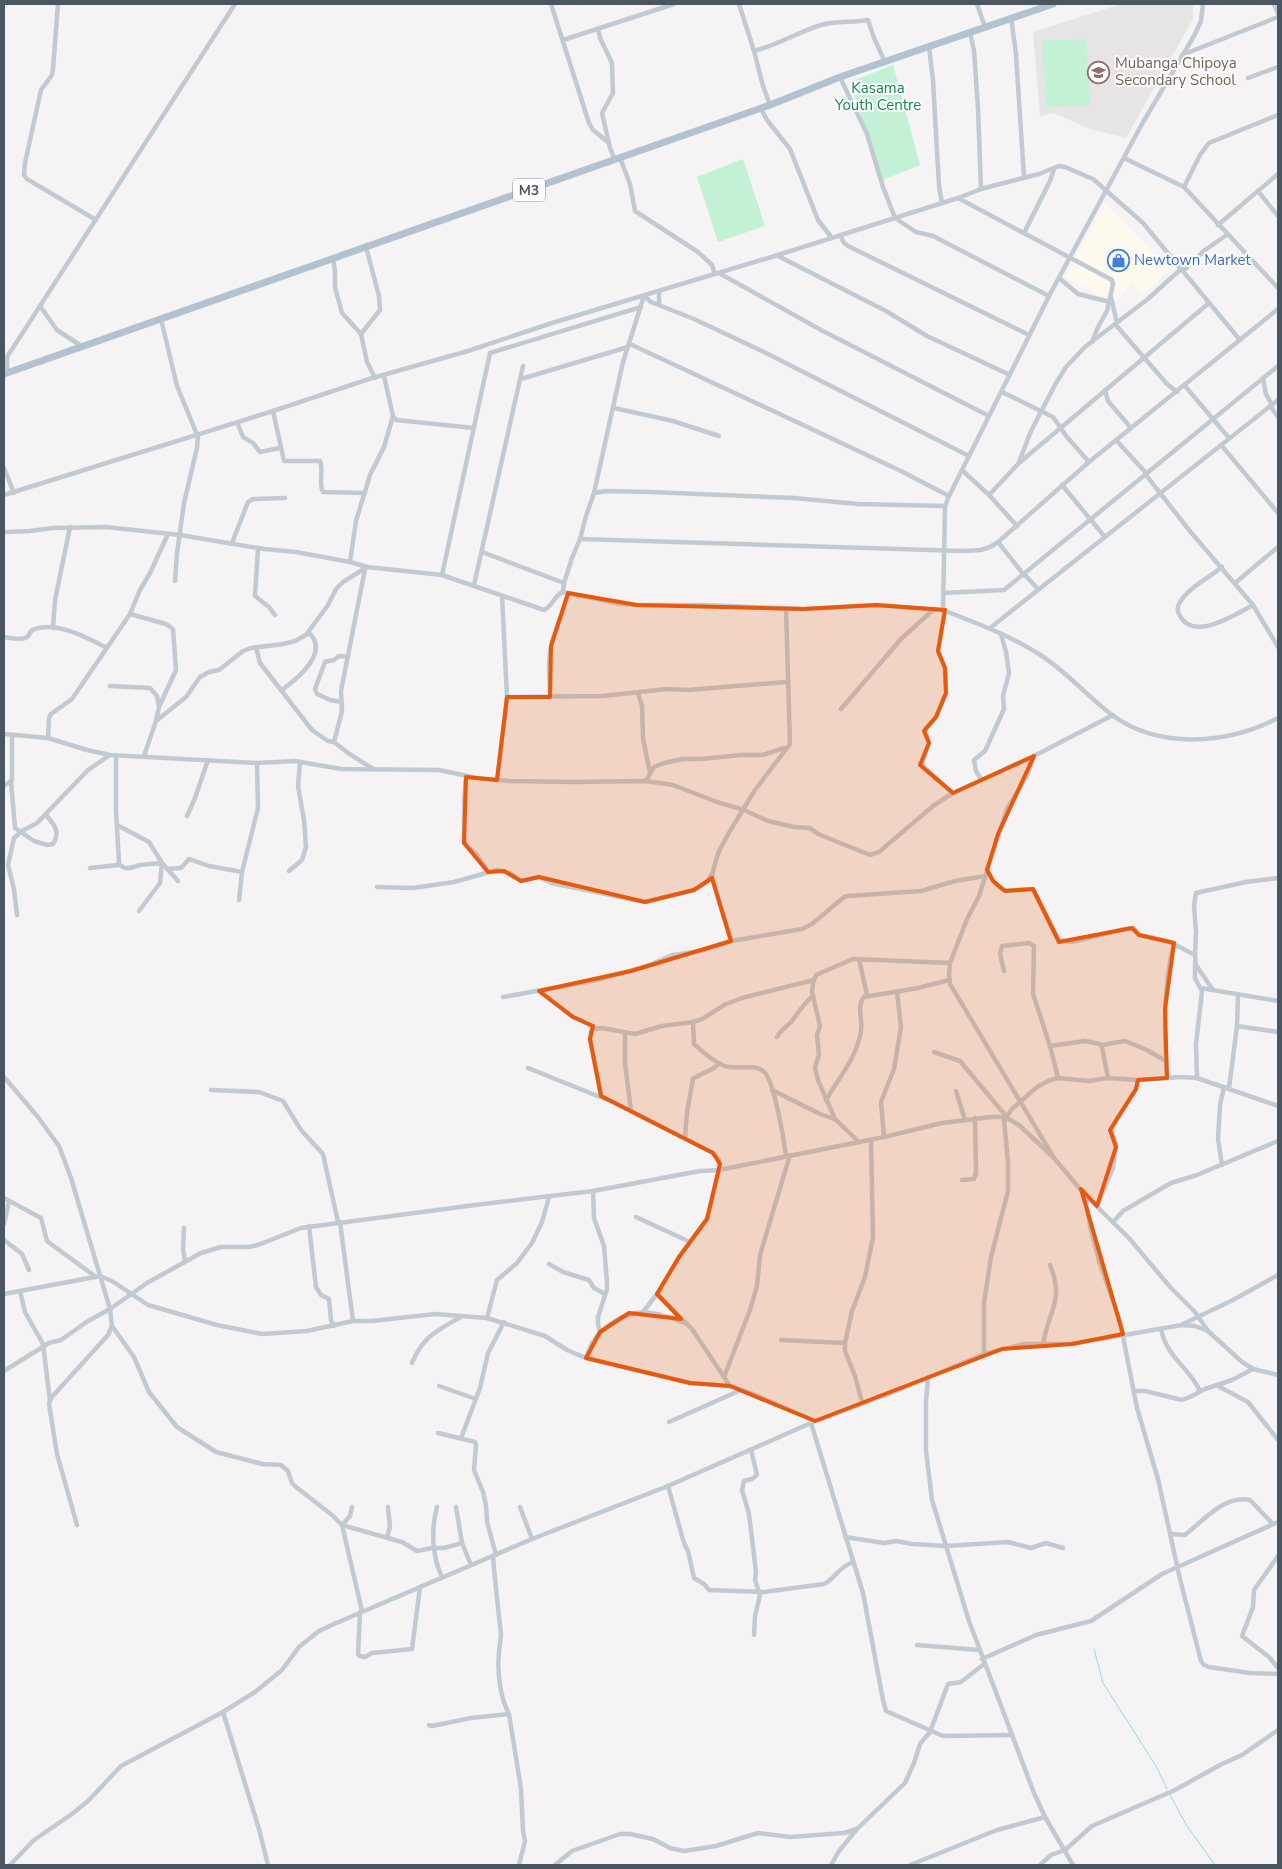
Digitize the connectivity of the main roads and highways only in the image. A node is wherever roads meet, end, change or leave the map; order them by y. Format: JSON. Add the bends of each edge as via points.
{"nodes":[{"id":1,"x":1053,"y":4,"type":"edge"},
{"id":2,"x":5,"y":373,"type":"edge"}],
"edges":[{"from":1,"to":2,"type":"main road","number":"M3"}]}
